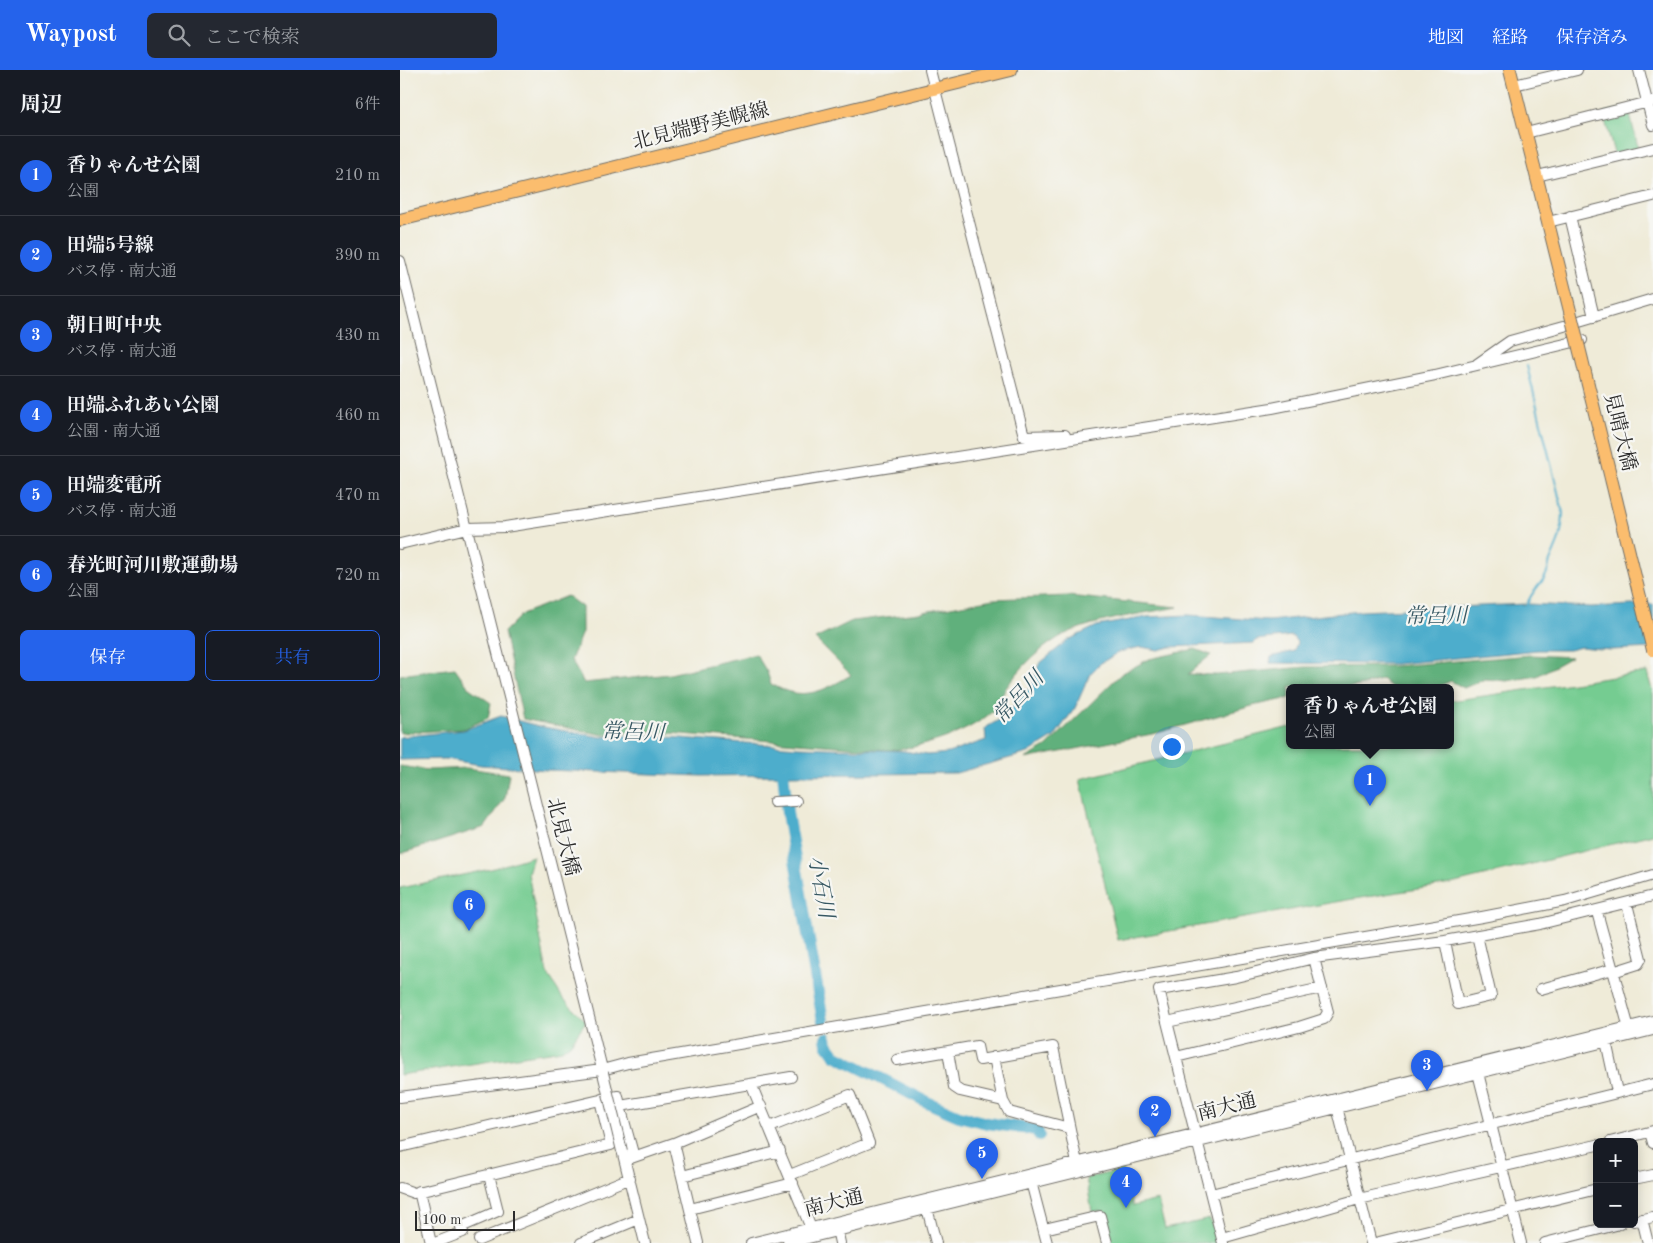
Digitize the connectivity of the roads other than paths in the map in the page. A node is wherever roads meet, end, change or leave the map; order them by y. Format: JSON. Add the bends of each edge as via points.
{"nodes":[{"id":1,"x":930,"y":70,"type":"edge"},
{"id":2,"x":1011,"y":70,"type":"edge"},
{"id":3,"x":1510,"y":70,"type":"edge"},
{"id":4,"x":1577,"y":70,"type":"edge"},
{"id":5,"x":1639,"y":70,"type":"edge"},
{"id":6,"x":1514,"y":85,"type":"junction"},
{"id":7,"x":934,"y":89,"type":"junction"},
{"id":8,"x":1650,"y":101,"type":"edge"},
{"id":9,"x":1653,"y":125,"type":"edge"},
{"id":10,"x":1526,"y":133,"type":"junction"},
{"id":11,"x":1653,"y":148,"type":"edge"},
{"id":12,"x":1537,"y":176,"type":"junction"},
{"id":13,"x":1653,"y":196,"type":"edge"},
{"id":14,"x":1570,"y":216,"type":"junction"},
{"id":15,"x":400,"y":220,"type":"edge"},
{"id":16,"x":1548,"y":222,"type":"junction"},
{"id":17,"x":400,"y":261,"type":"edge"},
{"id":18,"x":1653,"y":300,"type":"edge"},
{"id":19,"x":1594,"y":317,"type":"junction"},
{"id":20,"x":1579,"y":321,"type":"dead end"},
{"id":21,"x":1564,"y":326,"type":"dead end"},
{"id":22,"x":1582,"y":340,"type":"dead end"},
{"id":23,"x":1474,"y":366,"type":"junction"},
{"id":24,"x":1080,"y":438,"type":"junction"},
{"id":25,"x":467,"y":530,"type":"junction"},
{"id":26,"x":400,"y":544,"type":"edge"},
{"id":27,"x":1653,"y":650,"type":"edge"},
{"id":28,"x":796,"y":801,"type":"dead end"},
{"id":29,"x":774,"y":802,"type":"dead end"},
{"id":30,"x":1653,"y":875,"type":"edge"},
{"id":31,"x":1653,"y":896,"type":"edge"},
{"id":32,"x":1627,"y":904,"type":"junction"},
{"id":33,"x":1598,"y":912,"type":"junction"},
{"id":34,"x":1477,"y":935,"type":"junction"},
{"id":35,"x":1445,"y":942,"type":"junction"},
{"id":36,"x":1314,"y":958,"type":"junction"},
{"id":37,"x":1614,"y":970,"type":"junction"},
{"id":38,"x":1322,"y":988,"type":"junction"},
{"id":39,"x":1541,"y":990,"type":"dead end"},
{"id":40,"x":1653,"y":1021,"type":"edge"},
{"id":41,"x":1167,"y":1022,"type":"junction"},
{"id":42,"x":1653,"y":1030,"type":"edge"},
{"id":43,"x":1630,"y":1031,"type":"junction"},
{"id":44,"x":1606,"y":1041,"type":"junction"},
{"id":45,"x":948,"y":1051,"type":"junction"},
{"id":46,"x":1176,"y":1056,"type":"junction"},
{"id":47,"x":994,"y":1057,"type":"junction"},
{"id":48,"x":897,"y":1060,"type":"dead end"},
{"id":49,"x":602,"y":1070,"type":"junction"},
{"id":50,"x":1478,"y":1073,"type":"junction"},
{"id":51,"x":791,"y":1076,"type":"dead end"},
{"id":52,"x":752,"y":1084,"type":"junction"},
{"id":53,"x":1653,"y":1084,"type":"edge"},
{"id":54,"x":1617,"y":1092,"type":"junction"},
{"id":55,"x":400,"y":1097,"type":"edge"},
{"id":56,"x":600,"y":1100,"type":"junction"},
{"id":57,"x":1002,"y":1101,"type":"junction"},
{"id":58,"x":1336,"y":1104,"type":"junction"},
{"id":59,"x":620,"y":1106,"type":"junction"},
{"id":60,"x":761,"y":1106,"type":"junction"},
{"id":61,"x":1491,"y":1123,"type":"junction"},
{"id":62,"x":770,"y":1128,"type":"junction"},
{"id":63,"x":1069,"y":1128,"type":"junction"},
{"id":64,"x":1652,"y":1132,"type":"edge"},
{"id":65,"x":1197,"y":1138,"type":"junction"},
{"id":66,"x":1627,"y":1138,"type":"edge"},
{"id":67,"x":674,"y":1143,"type":"junction"},
{"id":68,"x":1653,"y":1144,"type":"edge"},
{"id":69,"x":1593,"y":1146,"type":"edge"},
{"id":70,"x":400,"y":1147,"type":"edge"},
{"id":71,"x":780,"y":1151,"type":"junction"},
{"id":72,"x":627,"y":1156,"type":"junction"},
{"id":73,"x":1350,"y":1159,"type":"junction"},
{"id":74,"x":1078,"y":1167,"type":"junction"},
{"id":75,"x":1502,"y":1168,"type":"junction"},
{"id":76,"x":489,"y":1175,"type":"junction"},
{"id":77,"x":1653,"y":1175,"type":"edge"},
{"id":78,"x":682,"y":1176,"type":"junction"},
{"id":79,"x":630,"y":1178,"type":"junction"},
{"id":80,"x":1638,"y":1178,"type":"edge"},
{"id":81,"x":791,"y":1179,"type":"junction"},
{"id":82,"x":1031,"y":1179,"type":"junction"},
{"id":83,"x":400,"y":1188,"type":"edge"},
{"id":84,"x":1593,"y":1189,"type":"edge"},
{"id":85,"x":419,"y":1191,"type":"junction"},
{"id":86,"x":1211,"y":1194,"type":"junction"},
{"id":87,"x":1359,"y":1199,"type":"junction"},
{"id":88,"x":926,"y":1204,"type":"junction"},
{"id":89,"x":690,"y":1209,"type":"junction"},
{"id":90,"x":1512,"y":1209,"type":"junction"},
{"id":91,"x":1653,"y":1217,"type":"edge"},
{"id":92,"x":639,"y":1219,"type":"junction"},
{"id":93,"x":1638,"y":1220,"type":"edge"},
{"id":94,"x":836,"y":1226,"type":"junction"},
{"id":95,"x":1604,"y":1228,"type":"edge"},
{"id":96,"x":1044,"y":1229,"type":"junction"},
{"id":97,"x":463,"y":1232,"type":"junction"},
{"id":98,"x":813,"y":1232,"type":"junction"},
{"id":99,"x":1222,"y":1241,"type":"edge"},
{"id":100,"x":479,"y":1242,"type":"edge"},
{"id":101,"x":431,"y":1243,"type":"edge"},
{"id":102,"x":435,"y":1243,"type":"edge"},
{"id":103,"x":580,"y":1243,"type":"edge"},
{"id":104,"x":645,"y":1243,"type":"edge"},
{"id":105,"x":698,"y":1243,"type":"edge"},
{"id":106,"x":751,"y":1243,"type":"edge"},
{"id":107,"x":788,"y":1243,"type":"edge"},
{"id":108,"x":840,"y":1243,"type":"edge"},
{"id":109,"x":936,"y":1243,"type":"edge"},
{"id":110,"x":1048,"y":1243,"type":"edge"},
{"id":111,"x":1107,"y":1243,"type":"edge"},
{"id":112,"x":1371,"y":1243,"type":"edge"},
{"id":113,"x":1375,"y":1243,"type":"edge"},
{"id":114,"x":1521,"y":1243,"type":"edge"},
{"id":115,"x":1545,"y":1243,"type":"edge"},
{"id":116,"x":1648,"y":1243,"type":"edge"}],
"edges":[{"from":1,"to":7,"type":"street"},
{"from":2,"to":7,"type":"main road","name":"北見端野美幌線"},
{"from":3,"to":6,"type":"main road","name":"見晴大橋"},
{"from":4,"to":6,"type":"street"},
{"from":5,"to":8,"type":"street"},
{"from":6,"to":10,"type":"main road","name":"見晴大橋"},
{"from":7,"to":15,"type":"main road","name":"北見端野美幌線"},
{"from":7,"to":24,"type":"street","via":[[1024,436],[1074,435]]},
{"from":8,"to":9,"type":"street"},
{"from":8,"to":10,"type":"street"},
{"from":10,"to":12,"type":"main road","name":"見晴大橋"},
{"from":11,"to":12,"type":"street"},
{"from":12,"to":16,"type":"main road","name":"見晴大橋"},
{"from":13,"to":14,"type":"street"},
{"from":14,"to":16,"type":"street"},
{"from":14,"to":19,"type":"street"},
{"from":16,"to":27,"type":"main road","name":"見晴大橋","bridge":true},
{"from":17,"to":25,"type":"street","name":"北見大橋"},
{"from":18,"to":19,"type":"street"},
{"from":19,"to":20,"type":"street"},
{"from":21,"to":23,"type":"street","via":[[1510,341]]},
{"from":22,"to":23,"type":"street"},
{"from":23,"to":24,"type":"street","via":[[1324,399]]},
{"from":24,"to":25,"type":"street","via":[[505,527]]},
{"from":25,"to":26,"type":"street"},
{"from":25,"to":49,"type":"street","name":"北見大橋"},
{"from":28,"to":29,"type":"street"},
{"from":30,"to":49,"type":"street","via":[[1565,901],[1482,917]]},
{"from":31,"to":32,"type":"street"},
{"from":32,"to":33,"type":"street"},
{"from":32,"to":37,"type":"street","via":[[1641,959],[1638,964]]},
{"from":33,"to":34,"type":"street"},
{"from":33,"to":37,"type":"street"},
{"from":34,"to":35,"type":"street"},
{"from":34,"to":35,"type":"street","via":[[1491,996],[1458,1004]]},
{"from":35,"to":36,"type":"street"},
{"from":36,"to":38,"type":"street"},
{"from":36,"to":41,"type":"street","via":[[1236,977],[1159,990]]},
{"from":37,"to":39,"type":"street"},
{"from":37,"to":43,"type":"street"},
{"from":38,"to":41,"type":"street"},
{"from":38,"to":46,"type":"street","via":[[1328,1012],[1324,1019]]},
{"from":40,"to":43,"type":"street","name":"南大通"},
{"from":41,"to":46,"type":"street"},
{"from":42,"to":43,"type":"street","name":"南大通"},
{"from":43,"to":44,"type":"street","name":"南大通"},
{"from":43,"to":58,"type":"street","name":"南大通"},
{"from":44,"to":50,"type":"street","name":"南大通"},
{"from":44,"to":54,"type":"street"},
{"from":45,"to":47,"type":"street","via":[[977,1046],[980,1060]]},
{"from":45,"to":48,"type":"street"},
{"from":45,"to":57,"type":"street","via":[[954,1086],[960,1091]]},
{"from":46,"to":65,"type":"street"},
{"from":47,"to":57,"type":"street"},
{"from":47,"to":63,"type":"street","via":[[1053,1048]]},
{"from":49,"to":55,"type":"street"},
{"from":49,"to":72,"type":"street","name":"北見大橋","bridge":true},
{"from":50,"to":58,"type":"street","name":"南大通"},
{"from":50,"to":61,"type":"street"},
{"from":51,"to":52,"type":"street"},
{"from":52,"to":59,"type":"street"},
{"from":52,"to":60,"type":"street"},
{"from":53,"to":54,"type":"street"},
{"from":54,"to":61,"type":"street"},
{"from":56,"to":59,"type":"street","via":[[618,1096]]},
{"from":56,"to":70,"type":"street"},
{"from":56,"to":76,"type":"street","via":[[611,1145]]},
{"from":57,"to":63,"type":"street","via":[[1009,1112]]},
{"from":58,"to":65,"type":"street","name":"南大通"},
{"from":58,"to":73,"type":"street"},
{"from":59,"to":72,"type":"street"},
{"from":60,"to":62,"type":"street"},
{"from":60,"to":67,"type":"street"},
{"from":61,"to":73,"type":"street"},
{"from":61,"to":75,"type":"street"},
{"from":62,"to":71,"type":"street"},
{"from":62,"to":81,"type":"street","via":[[850,1095],[869,1144]]},
{"from":63,"to":74,"type":"street"},
{"from":64,"to":66,"type":"street"},
{"from":64,"to":68,"type":"street"},
{"from":65,"to":74,"type":"street","name":"南大通"},
{"from":65,"to":86,"type":"street"},
{"from":67,"to":72,"type":"street"},
{"from":67,"to":78,"type":"street"},
{"from":69,"to":75,"type":"street"},
{"from":71,"to":78,"type":"street"},
{"from":71,"to":81,"type":"street"},
{"from":72,"to":79,"type":"street"},
{"from":73,"to":86,"type":"street"},
{"from":73,"to":87,"type":"street"},
{"from":74,"to":82,"type":"street","name":"南大通"},
{"from":75,"to":87,"type":"street"},
{"from":75,"to":90,"type":"street"},
{"from":76,"to":85,"type":"street"},
{"from":76,"to":97,"type":"street","via":[[498,1211],[461,1227]]},
{"from":77,"to":80,"type":"street"},
{"from":78,"to":89,"type":"street"},
{"from":79,"to":92,"type":"street"},
{"from":79,"to":100,"type":"street"},
{"from":81,"to":89,"type":"street"},
{"from":81,"to":98,"type":"street"},
{"from":82,"to":88,"type":"street","name":"南大通"},
{"from":82,"to":96,"type":"street"},
{"from":83,"to":85,"type":"street","via":[[414,1193]]},
{"from":84,"to":90,"type":"street"},
{"from":85,"to":101,"type":"street"},
{"from":86,"to":99,"type":"street"},
{"from":87,"to":99,"type":"street"},
{"from":87,"to":112,"type":"street"},
{"from":88,"to":94,"type":"street","name":"南大通"},
{"from":88,"to":109,"type":"street"},
{"from":89,"to":105,"type":"street"},
{"from":90,"to":113,"type":"street"},
{"from":90,"to":114,"type":"street"},
{"from":91,"to":93,"type":"street"},
{"from":92,"to":103,"type":"street"},
{"from":92,"to":104,"type":"street"},
{"from":93,"to":116,"type":"street"},
{"from":94,"to":98,"type":"street","name":"南大通"},
{"from":94,"to":108,"type":"street"},
{"from":95,"to":115,"type":"street"},
{"from":96,"to":110,"type":"street"},
{"from":96,"to":111,"type":"street","via":[[1100,1216]]},
{"from":97,"to":100,"type":"street"},
{"from":97,"to":102,"type":"street"},
{"from":98,"to":106,"type":"street","name":"南大通"},
{"from":98,"to":107,"type":"street","name":"南大通"}]}
